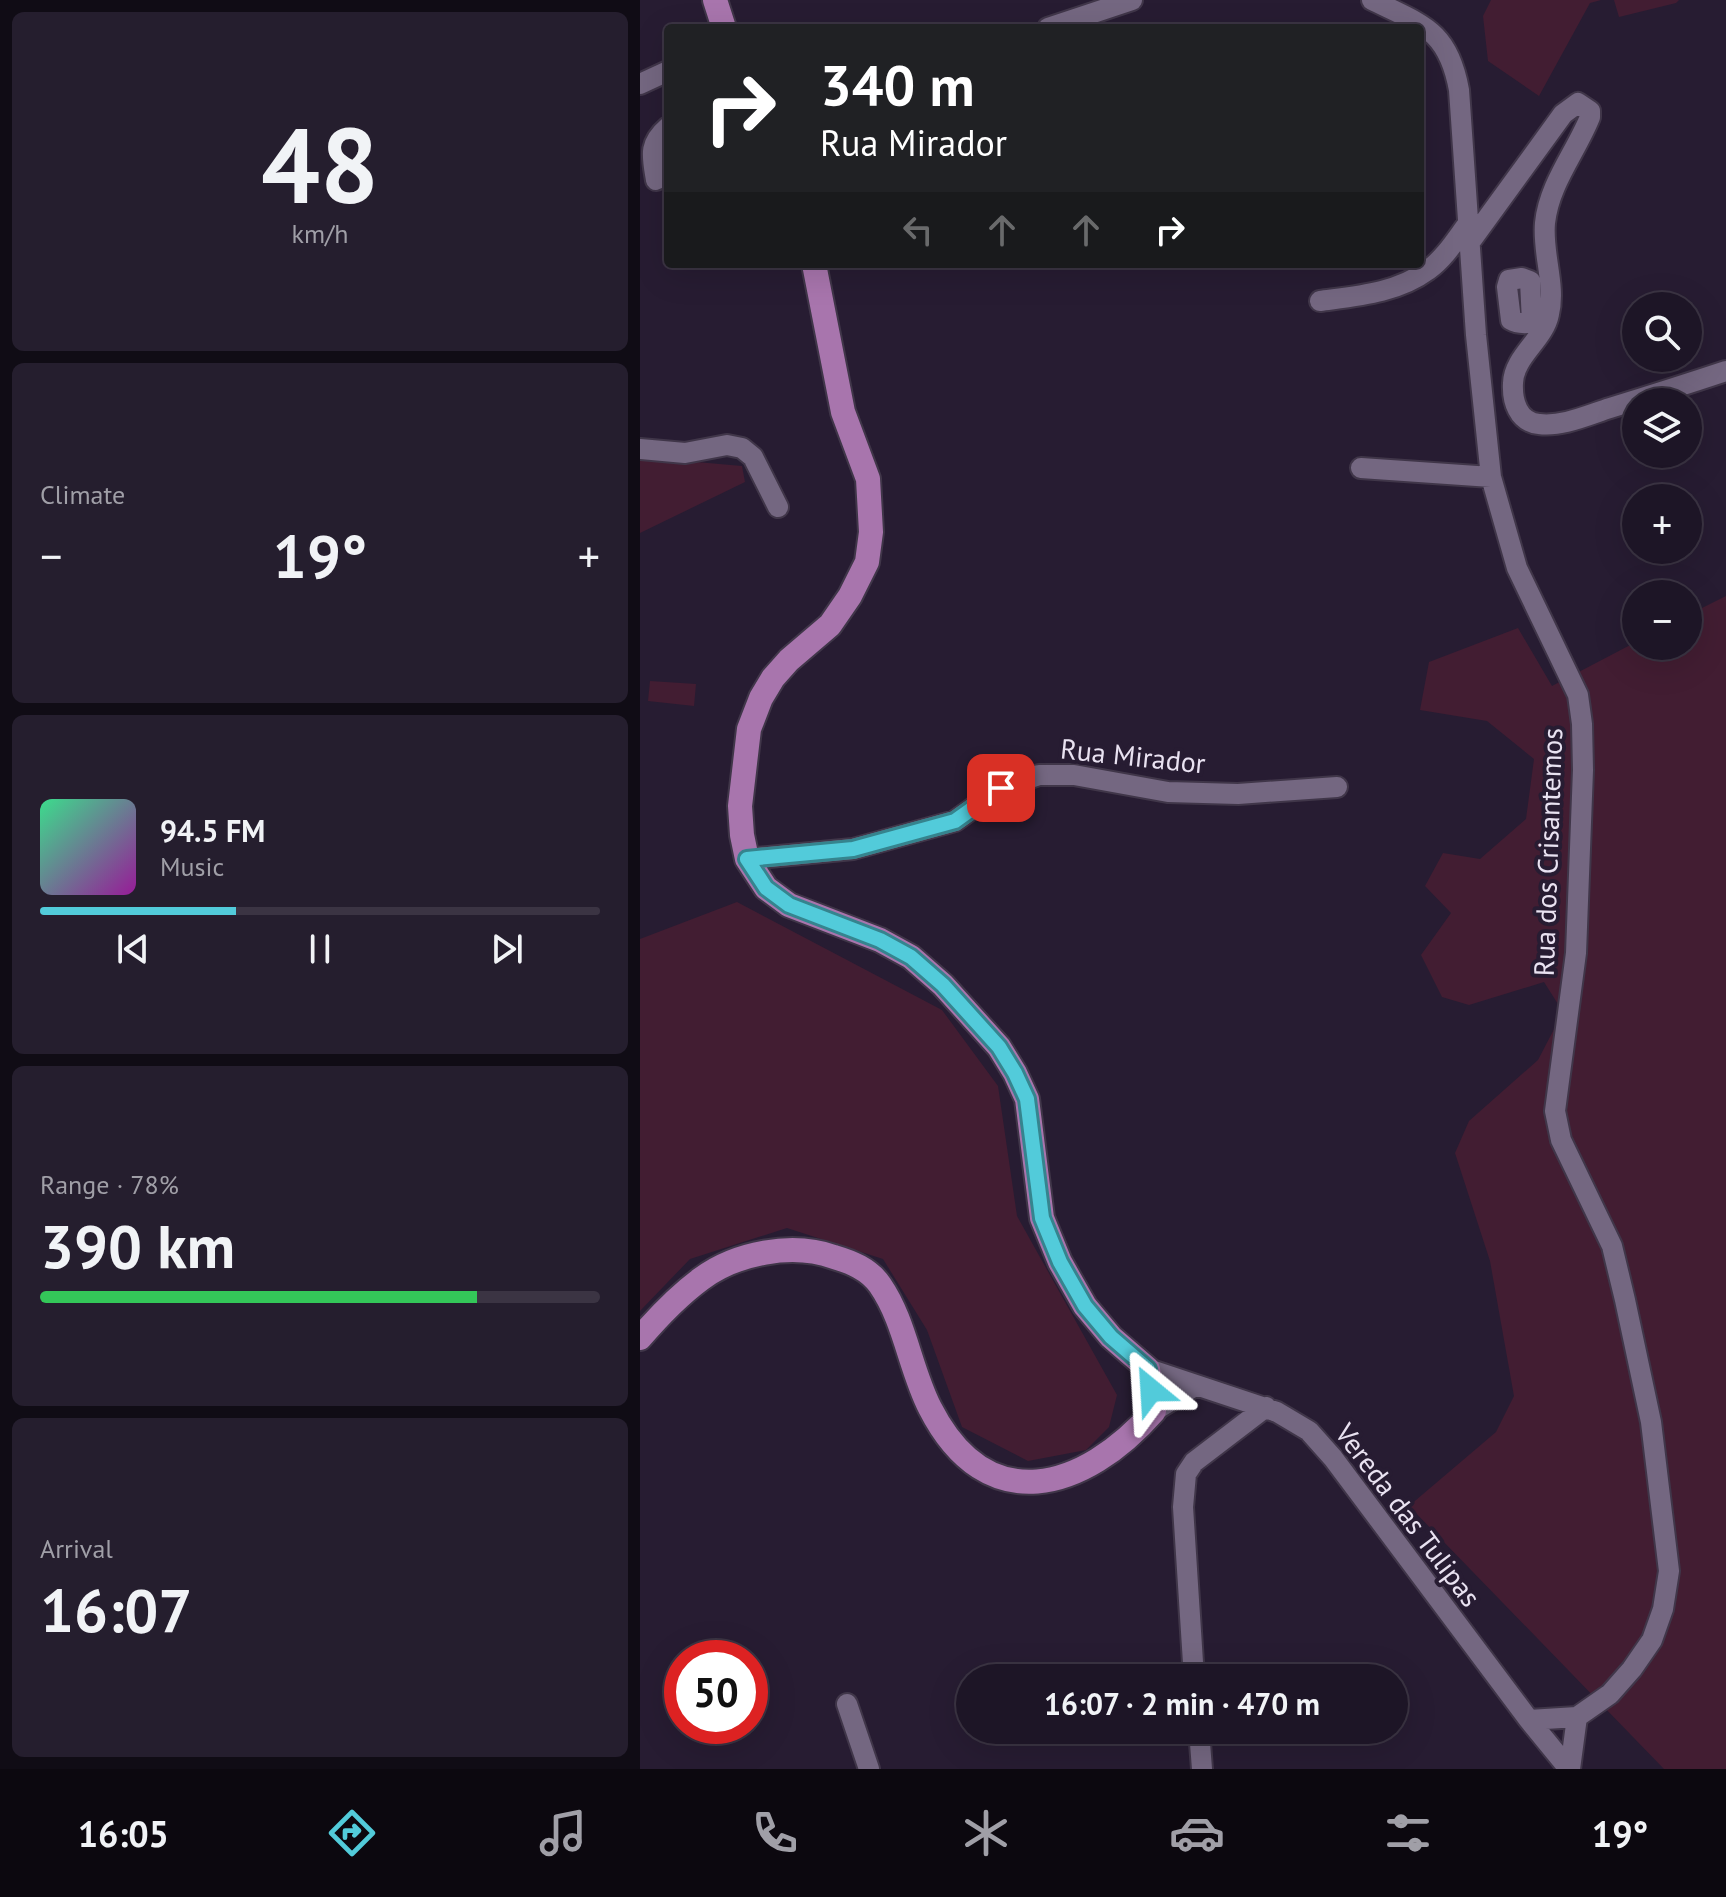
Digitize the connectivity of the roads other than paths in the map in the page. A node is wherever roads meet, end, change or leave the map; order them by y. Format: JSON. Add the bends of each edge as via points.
{"nodes":[{"id":1,"x":715,"y":0,"type":"edge"},
{"id":2,"x":1132,"y":0,"type":"edge"},
{"id":3,"x":1372,"y":0,"type":"edge"},
{"id":4,"x":723,"y":24,"type":"edge"},
{"id":5,"x":1060,"y":24,"type":"edge"},
{"id":6,"x":1418,"y":24,"type":"edge"},
{"id":7,"x":1424,"y":27,"type":"edge"},
{"id":8,"x":664,"y":73,"type":"edge"},
{"id":9,"x":640,"y":84,"type":"edge"},
{"id":10,"x":664,"y":130,"type":"edge"},
{"id":11,"x":656,"y":180,"type":"dead end"},
{"id":12,"x":1469,"y":232,"type":"junction"},
{"id":13,"x":815,"y":268,"type":"edge"},
{"id":14,"x":1320,"y":301,"type":"dead end"},
{"id":15,"x":1726,"y":371,"type":"edge"},
{"id":16,"x":640,"y":449,"type":"edge"},
{"id":17,"x":1361,"y":468,"type":"dead end"},
{"id":18,"x":1491,"y":477,"type":"junction"},
{"id":19,"x":778,"y":507,"type":"dead end"},
{"id":20,"x":1337,"y":787,"type":"dead end"},
{"id":21,"x":747,"y":859,"type":"junction"},
{"id":22,"x":640,"y":1338,"type":"edge"},
{"id":23,"x":1148,"y":1369,"type":"junction"},
{"id":24,"x":1195,"y":1386,"type":"junction"},
{"id":25,"x":1266,"y":1407,"type":"junction"},
{"id":26,"x":1154,"y":1411,"type":"junction"},
{"id":27,"x":1193,"y":1664,"type":"edge"},
{"id":28,"x":847,"y":1704,"type":"dead end"},
{"id":29,"x":1577,"y":1717,"type":"junction"},
{"id":30,"x":1529,"y":1720,"type":"junction"},
{"id":31,"x":1200,"y":1744,"type":"edge"},
{"id":32,"x":869,"y":1769,"type":"edge"},
{"id":33,"x":1202,"y":1769,"type":"edge"},
{"id":34,"x":1570,"y":1769,"type":"edge"}],
"edges":[{"from":1,"to":4,"type":"main road"},
{"from":2,"to":5,"type":"street"},
{"from":3,"to":6,"type":"street","name":"Rua dos Crisantemos"},
{"from":7,"to":12,"type":"street","name":"Rua dos Crisantemos","via":[[1445,45],[1454,64]]},
{"from":8,"to":9,"type":"street"},
{"from":10,"to":11,"type":"street","via":[[652,153]]},
{"from":12,"to":14,"type":"street","via":[[1429,270],[1409,281],[1379,292]]},
{"from":12,"to":15,"type":"street","via":[[1563,114],[1578,103],[1585,106],[1590,117],[1545,219],[1551,300],[1513,379],[1516,409],[1538,425],[1571,420]]},
{"from":12,"to":18,"type":"street","name":"Rua dos Crisantemos"},
{"from":13,"to":21,"type":"main road","via":[[843,412],[868,479],[871,532],[867,562],[850,596],[830,625],[773,678],[749,729],[740,806]]},
{"from":16,"to":19,"type":"street","via":[[685,453],[727,445],[742,448],[753,457]]},
{"from":17,"to":18,"type":"street"},
{"from":18,"to":29,"type":"street","name":"Rua dos Crisantemos","via":[[1517,568],[1578,695],[1583,770],[1576,953],[1555,1111],[1561,1140],[1612,1246],[1622,1286],[1651,1422],[1669,1571],[1652,1640],[1610,1694]]},
{"from":20,"to":21,"type":"street","name":"Rua Mirador","via":[[1238,794],[1168,792],[1074,775],[1039,775],[1001,788],[955,821],[853,849]]},
{"from":21,"to":23,"type":"main road","via":[[766,888],[789,905],[911,957],[999,1047],[1027,1099],[1042,1218],[1060,1262],[1085,1306]]},
{"from":22,"to":26,"type":"main road","via":[[702,1278],[728,1264],[761,1253],[828,1255],[857,1264],[879,1282],[928,1406],[947,1437],[992,1475],[1016,1482],[1060,1478],[1112,1453]]},
{"from":23,"to":24,"type":"street","name":"Vereda das Tulipas"},
{"from":23,"to":26,"type":"main road"},
{"from":24,"to":25,"type":"street","name":"Vereda das Tulipas"},
{"from":24,"to":26,"type":"street"},
{"from":25,"to":27,"type":"street","via":[[1194,1462],[1186,1474],[1184,1544]]},
{"from":25,"to":30,"type":"street","name":"Vereda das Tulipas","via":[[1309,1431],[1333,1458]]},
{"from":28,"to":32,"type":"street"},
{"from":29,"to":30,"type":"street"},
{"from":29,"to":34,"type":"street"},
{"from":30,"to":34,"type":"street","name":"Vereda das Tulipas"},
{"from":31,"to":33,"type":"street"}]}
